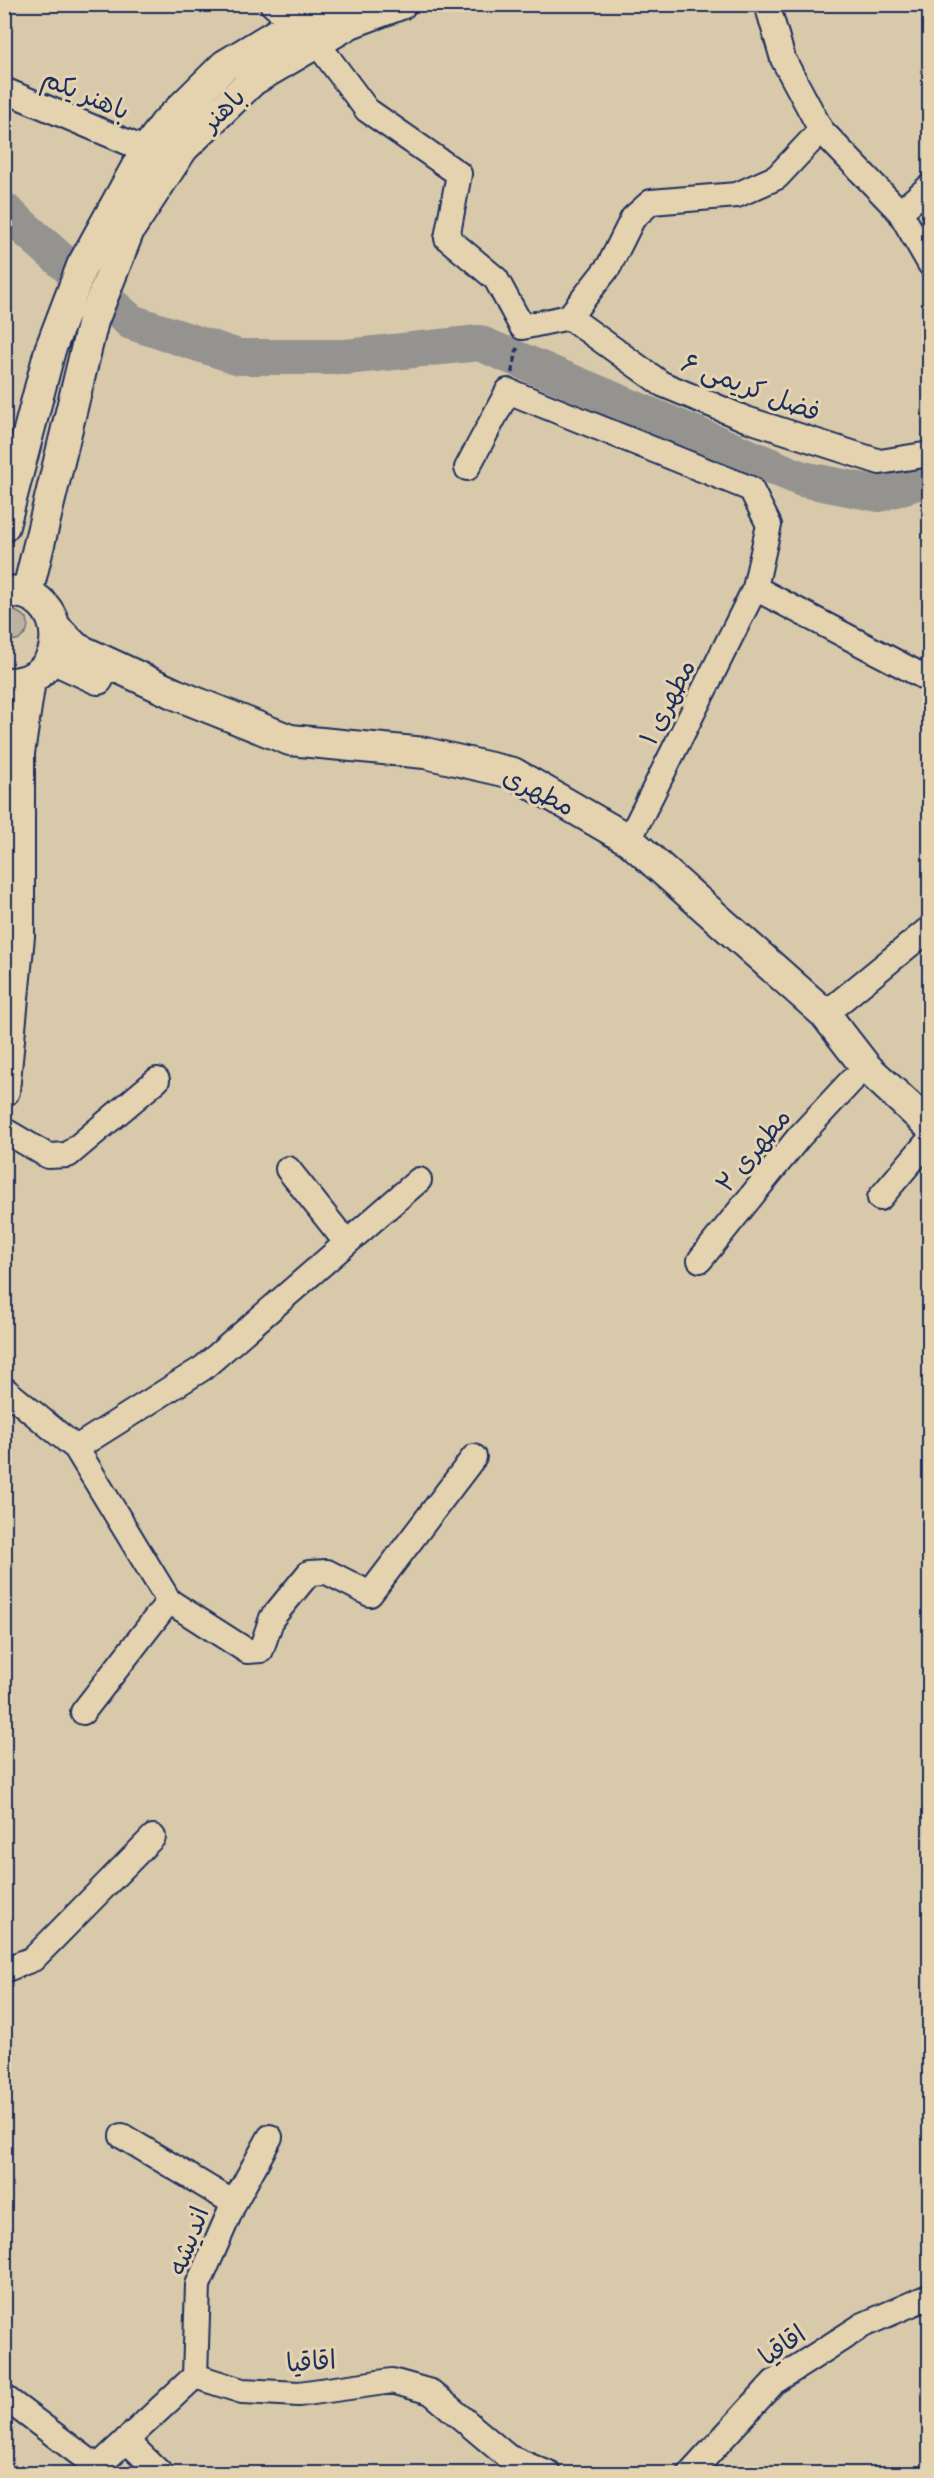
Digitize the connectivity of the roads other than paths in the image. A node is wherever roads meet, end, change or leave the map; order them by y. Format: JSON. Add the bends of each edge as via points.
{"nodes":[{"id":1,"x":272,"y":4,"type":"edge"},
{"id":2,"x":400,"y":4,"type":"edge"},
{"id":3,"x":767,"y":4,"type":"edge"},
{"id":4,"x":338,"y":11,"type":"edge"},
{"id":5,"x":294,"y":24,"type":"junction"},
{"id":6,"x":317,"y":43,"type":"junction"},
{"id":7,"x":4,"y":90,"type":"edge"},
{"id":8,"x":821,"y":130,"type":"junction"},
{"id":9,"x":146,"y":150,"type":"junction"},
{"id":10,"x":930,"y":186,"type":"edge"},
{"id":11,"x":900,"y":212,"type":"junction"},
{"id":12,"x":930,"y":264,"type":"edge"},
{"id":13,"x":569,"y":317,"type":"junction"},
{"id":14,"x":930,"y":454,"type":"edge"},
{"id":15,"x":467,"y":468,"type":"dead end"},
{"id":16,"x":4,"y":526,"type":"edge"},
{"id":17,"x":755,"y":588,"type":"junction"},
{"id":18,"x":16,"y":593,"type":"edge"},
{"id":19,"x":56,"y":628,"type":"junction"},
{"id":20,"x":52,"y":658,"type":"junction"},
{"id":21,"x":930,"y":681,"type":"edge"},
{"id":22,"x":17,"y":682,"type":"edge"},
{"id":23,"x":629,"y":840,"type":"junction"},
{"id":24,"x":930,"y":928,"type":"edge"},
{"id":25,"x":825,"y":1014,"type":"junction"},
{"id":26,"x":157,"y":1080,"type":"dead end"},
{"id":27,"x":852,"y":1080,"type":"junction"},
{"id":28,"x":4,"y":1091,"type":"edge"},
{"id":29,"x":4,"y":1130,"type":"edge"},
{"id":30,"x":928,"y":1140,"type":"edge"},
{"id":31,"x":288,"y":1169,"type":"dead end"},
{"id":32,"x":419,"y":1180,"type":"dead end"},
{"id":33,"x":880,"y":1198,"type":"dead end"},
{"id":34,"x":346,"y":1242,"type":"junction"},
{"id":35,"x":700,"y":1260,"type":"dead end"},
{"id":36,"x":4,"y":1389,"type":"edge"},
{"id":37,"x":76,"y":1448,"type":"junction"},
{"id":38,"x":474,"y":1457,"type":"dead end"},
{"id":39,"x":169,"y":1601,"type":"junction"},
{"id":40,"x":84,"y":1712,"type":"dead end"},
{"id":41,"x":153,"y":1837,"type":"dead end"},
{"id":42,"x":4,"y":1970,"type":"edge"},
{"id":43,"x":122,"y":2136,"type":"dead end"},
{"id":44,"x":270,"y":2137,"type":"dead end"},
{"id":45,"x":234,"y":2203,"type":"junction"},
{"id":46,"x":930,"y":2296,"type":"edge"},
{"id":47,"x":195,"y":2376,"type":"junction"},
{"id":48,"x":4,"y":2397,"type":"edge"},
{"id":49,"x":126,"y":2440,"type":"junction"},
{"id":50,"x":94,"y":2470,"type":"edge"},
{"id":51,"x":161,"y":2474,"type":"edge"},
{"id":52,"x":549,"y":2474,"type":"edge"},
{"id":53,"x":690,"y":2474,"type":"edge"}],
"edges":[{"from":1,"to":5,"type":"street"},
{"from":2,"to":4,"type":"main road","name":"باهنر"},
{"from":3,"to":8,"type":"street","via":[[783,59]]},
{"from":4,"to":5,"type":"main road","name":"باهنر"},
{"from":4,"to":6,"type":"main road","name":"باهنر"},
{"from":5,"to":6,"type":"street"},
{"from":5,"to":9,"type":"main road","name":"باهنر","via":[[225,65],[165,124]]},
{"from":6,"to":13,"type":"street","via":[[367,110],[459,174],[447,237],[496,279],[522,327]]},
{"from":6,"to":18,"type":"main road","name":"باهنر","via":[[253,80],[183,148],[129,230],[93,321]]},
{"from":7,"to":9,"type":"street","name":"باهنر یکم"},
{"from":8,"to":11,"type":"street"},
{"from":8,"to":13,"type":"street","via":[[777,177],[737,195],[651,202],[633,218],[609,266]]},
{"from":9,"to":16,"type":"main road","name":"باهنر","via":[[81,266],[50,350]]},
{"from":10,"to":11,"type":"street"},
{"from":11,"to":12,"type":"street"},
{"from":13,"to":14,"type":"street","name":"فضل کریمی ۶","via":[[662,384],[746,420],[880,462]]},
{"from":15,"to":17,"type":"street","name":"مطهری ۱","via":[[508,391],[751,489],[769,525]]},
{"from":17,"to":21,"type":"street"},
{"from":17,"to":23,"type":"street","name":"مطهری ۱"},
{"from":18,"to":19,"type":"main road","name":"مطهری","via":[[45,608]]},
{"from":19,"to":20,"type":"main road"},
{"from":19,"to":23,"type":"main road","name":"مطهری","via":[[76,648],[175,694],[290,740],[425,753],[513,773]]},
{"from":20,"to":22,"type":"main road","via":[[43,671]]},
{"from":20,"to":27,"type":"main road","name":"مطهری","via":[[285,758],[422,772],[507,790],[618,855],[812,1026]]},
{"from":22,"to":28,"type":"main road","via":[[19,936]]},
{"from":23,"to":25,"type":"main road","name":"مطهری"},
{"from":24,"to":25,"type":"street"},
{"from":25,"to":30,"type":"main road","name":"مطهری"},
{"from":26,"to":29,"type":"street","via":[[68,1155],[48,1156]]},
{"from":27,"to":30,"type":"main road","name":"مطهری"},
{"from":27,"to":35,"type":"street","name":"مطهری ۲","via":[[799,1137]]},
{"from":30,"to":33,"type":"street"},
{"from":31,"to":34,"type":"street"},
{"from":32,"to":34,"type":"street"},
{"from":34,"to":37,"type":"street","via":[[202,1368]]},
{"from":36,"to":37,"type":"street"},
{"from":37,"to":39,"type":"street"},
{"from":38,"to":39,"type":"street","via":[[370,1594],[327,1572],[309,1573],[272,1618],[261,1650],[247,1651]]},
{"from":39,"to":40,"type":"street"},
{"from":41,"to":42,"type":"street","via":[[33,1959]]},
{"from":43,"to":45,"type":"street"},
{"from":44,"to":45,"type":"street","name":"اندیشه"},
{"from":45,"to":47,"type":"street","name":"اندیشه","via":[[198,2285]]},
{"from":46,"to":53,"type":"street","name":"اقاقیا","via":[[863,2325],[774,2382]]},
{"from":47,"to":49,"type":"street"},
{"from":47,"to":52,"type":"street","name":"اقاقیا","via":[[242,2391],[299,2394],[392,2381],[431,2392],[508,2457]]},
{"from":48,"to":50,"type":"street"},
{"from":49,"to":50,"type":"street"},
{"from":49,"to":51,"type":"street"}]}
